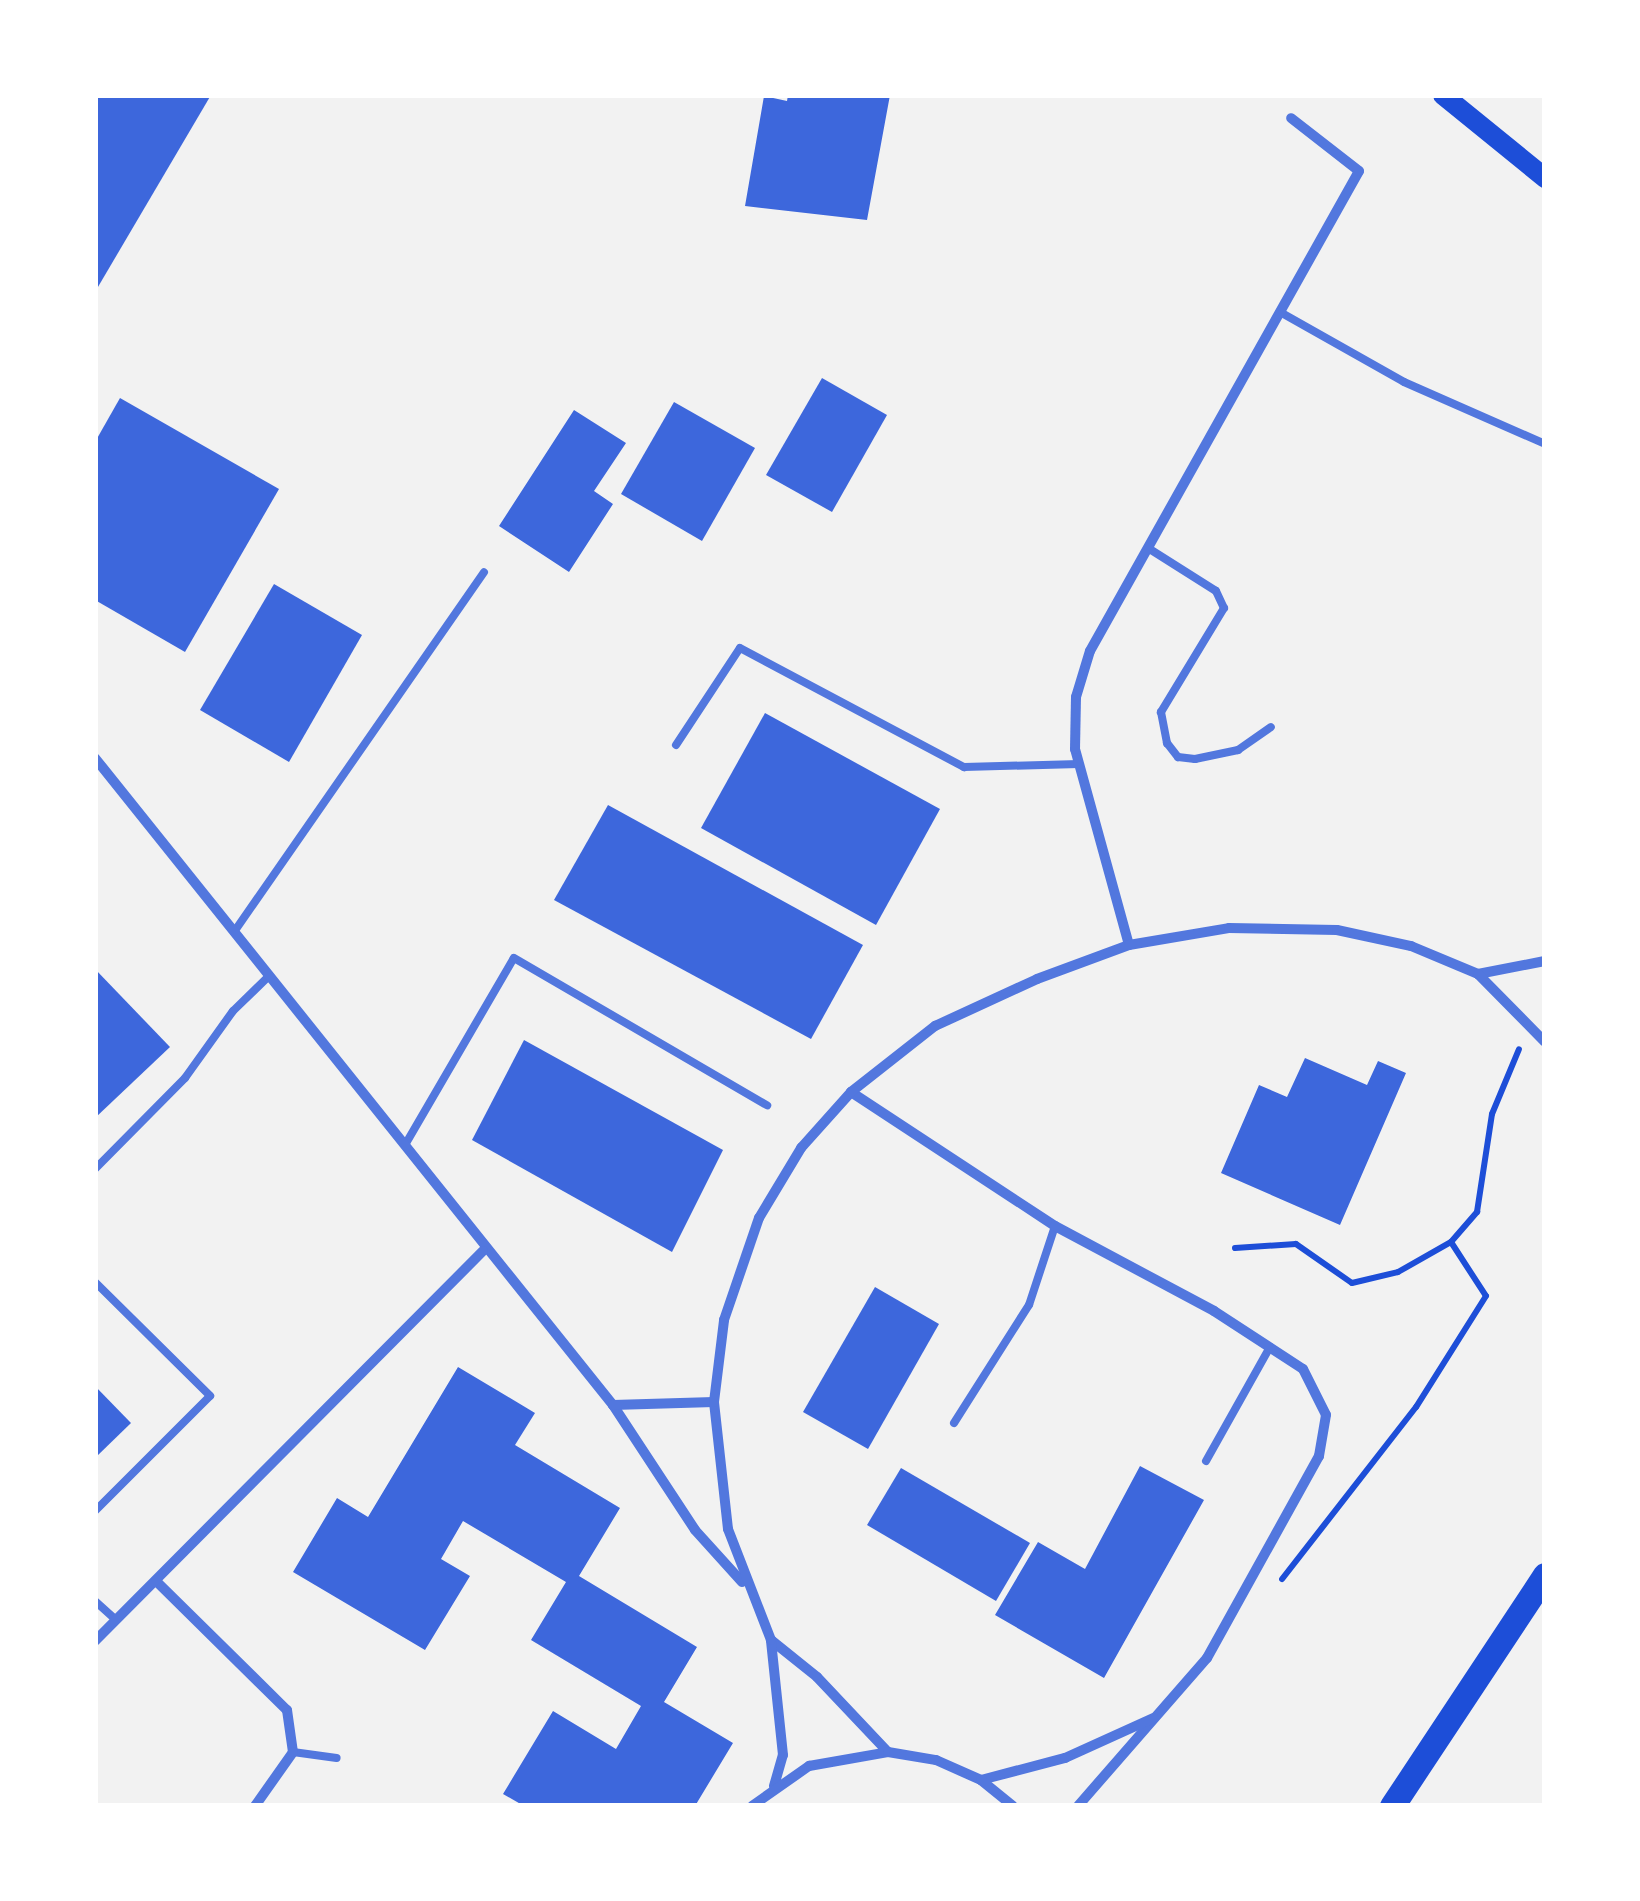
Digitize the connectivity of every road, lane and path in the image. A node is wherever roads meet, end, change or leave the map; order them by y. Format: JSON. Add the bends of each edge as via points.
{"nodes":[{"id":1,"x":1443,"y":95,"type":"edge"},
{"id":2,"x":1291,"y":118,"type":"dead end"},
{"id":3,"x":1545,"y":178,"type":"edge"},
{"id":4,"x":1280,"y":312,"type":"junction"},
{"id":5,"x":1545,"y":444,"type":"edge"},
{"id":6,"x":1148,"y":548,"type":"junction"},
{"id":7,"x":484,"y":572,"type":"dead end"},
{"id":8,"x":1271,"y":727,"type":"dead end"},
{"id":9,"x":676,"y":745,"type":"dead end"},
{"id":10,"x":95,"y":758,"type":"edge"},
{"id":11,"x":1079,"y":764,"type":"junction"},
{"id":12,"x":234,"y":932,"type":"junction"},
{"id":13,"x":1129,"y":945,"type":"junction"},
{"id":14,"x":1545,"y":961,"type":"edge"},
{"id":15,"x":1478,"y":974,"type":"junction"},
{"id":16,"x":269,"y":976,"type":"junction"},
{"id":17,"x":1545,"y":1042,"type":"edge"},
{"id":18,"x":1520,"y":1048,"type":"dead end"},
{"id":19,"x":851,"y":1092,"type":"junction"},
{"id":20,"x":766,"y":1106,"type":"dead end"},
{"id":21,"x":405,"y":1145,"type":"junction"},
{"id":22,"x":95,"y":1169,"type":"edge"},
{"id":23,"x":1056,"y":1226,"type":"junction"},
{"id":24,"x":1451,"y":1242,"type":"junction"},
{"id":25,"x":1236,"y":1248,"type":"dead end"},
{"id":26,"x":484,"y":1251,"type":"junction"},
{"id":27,"x":95,"y":1282,"type":"edge"},
{"id":28,"x":1270,"y":1347,"type":"junction"},
{"id":29,"x":714,"y":1402,"type":"junction"},
{"id":30,"x":613,"y":1405,"type":"junction"},
{"id":31,"x":954,"y":1423,"type":"dead end"},
{"id":32,"x":1206,"y":1461,"type":"dead end"},
{"id":33,"x":95,"y":1511,"type":"edge"},
{"id":34,"x":1545,"y":1575,"type":"edge"},
{"id":35,"x":156,"y":1581,"type":"junction"},
{"id":36,"x":748,"y":1588,"type":"junction"},
{"id":37,"x":1268,"y":1596,"type":"dead end"},
{"id":38,"x":95,"y":1601,"type":"edge"},
{"id":39,"x":116,"y":1620,"type":"junction"},
{"id":40,"x":771,"y":1640,"type":"junction"},
{"id":41,"x":95,"y":1642,"type":"edge"},
{"id":42,"x":1159,"y":1716,"type":"junction"},
{"id":43,"x":293,"y":1752,"type":"junction"},
{"id":44,"x":888,"y":1752,"type":"junction"},
{"id":45,"x":337,"y":1758,"type":"dead end"},
{"id":46,"x":980,"y":1780,"type":"junction"},
{"id":47,"x":774,"y":1786,"type":"junction"},
{"id":48,"x":255,"y":1806,"type":"edge"},
{"id":49,"x":752,"y":1806,"type":"edge"},
{"id":50,"x":1012,"y":1806,"type":"edge"},
{"id":51,"x":1078,"y":1806,"type":"edge"},
{"id":52,"x":1392,"y":1806,"type":"edge"}],
"edges":[{"from":1,"to":3,"type":"main road"},
{"from":2,"to":4,"type":"street","via":[[1358,171]]},
{"from":4,"to":5,"type":"lane","via":[[1404,382]]},
{"from":4,"to":6,"type":"street"},
{"from":6,"to":8,"type":"lane","via":[[1216,590],[1224,608],[1162,712],[1166,743],[1178,756],[1194,759],[1238,750]]},
{"from":6,"to":11,"type":"street","via":[[1090,651],[1076,696]]},
{"from":7,"to":12,"type":"lane"},
{"from":9,"to":11,"type":"lane","via":[[740,648],[964,767]]},
{"from":10,"to":12,"type":"street"},
{"from":11,"to":13,"type":"street"},
{"from":12,"to":16,"type":"street"},
{"from":13,"to":15,"type":"street","via":[[1229,928],[1338,930],[1411,946]]},
{"from":13,"to":19,"type":"street","via":[[935,1026]]},
{"from":14,"to":15,"type":"street"},
{"from":15,"to":17,"type":"street"},
{"from":16,"to":21,"type":"street"},
{"from":16,"to":22,"type":"lane","via":[[233,1011],[185,1078]]},
{"from":18,"to":24,"type":"path","via":[[1492,1114],[1477,1212]]},
{"from":19,"to":23,"type":"street"},
{"from":19,"to":29,"type":"street","via":[[800,1148],[759,1218],[724,1320]]},
{"from":20,"to":21,"type":"lane","via":[[514,958]]},
{"from":21,"to":26,"type":"street"},
{"from":23,"to":28,"type":"street"},
{"from":23,"to":31,"type":"lane","via":[[1029,1305]]},
{"from":24,"to":25,"type":"path","via":[[1398,1272],[1352,1283],[1296,1244]]},
{"from":24,"to":37,"type":"path","via":[[1486,1296],[1416,1407]]},
{"from":26,"to":30,"type":"street"},
{"from":26,"to":35,"type":"street"},
{"from":27,"to":33,"type":"lane","via":[[210,1396]]},
{"from":28,"to":32,"type":"lane"},
{"from":28,"to":42,"type":"street","via":[[1303,1369],[1316,1388],[1327,1435],[1206,1658]]},
{"from":29,"to":30,"type":"street"},
{"from":29,"to":36,"type":"street","via":[[728,1528]]},
{"from":30,"to":36,"type":"street","via":[[695,1530]]},
{"from":34,"to":52,"type":"main road"},
{"from":35,"to":39,"type":"street"},
{"from":35,"to":43,"type":"street","via":[[288,1710]]},
{"from":36,"to":40,"type":"street"},
{"from":38,"to":39,"type":"lane"},
{"from":39,"to":41,"type":"street"},
{"from":40,"to":44,"type":"street","via":[[817,1677]]},
{"from":40,"to":47,"type":"street","via":[[784,1755]]},
{"from":42,"to":46,"type":"street","via":[[1065,1758]]},
{"from":42,"to":51,"type":"street"},
{"from":43,"to":45,"type":"lane"},
{"from":43,"to":48,"type":"street"},
{"from":44,"to":46,"type":"street","via":[[936,1760]]},
{"from":44,"to":47,"type":"street","via":[[809,1766]]},
{"from":46,"to":50,"type":"street"},
{"from":47,"to":49,"type":"street"}]}
